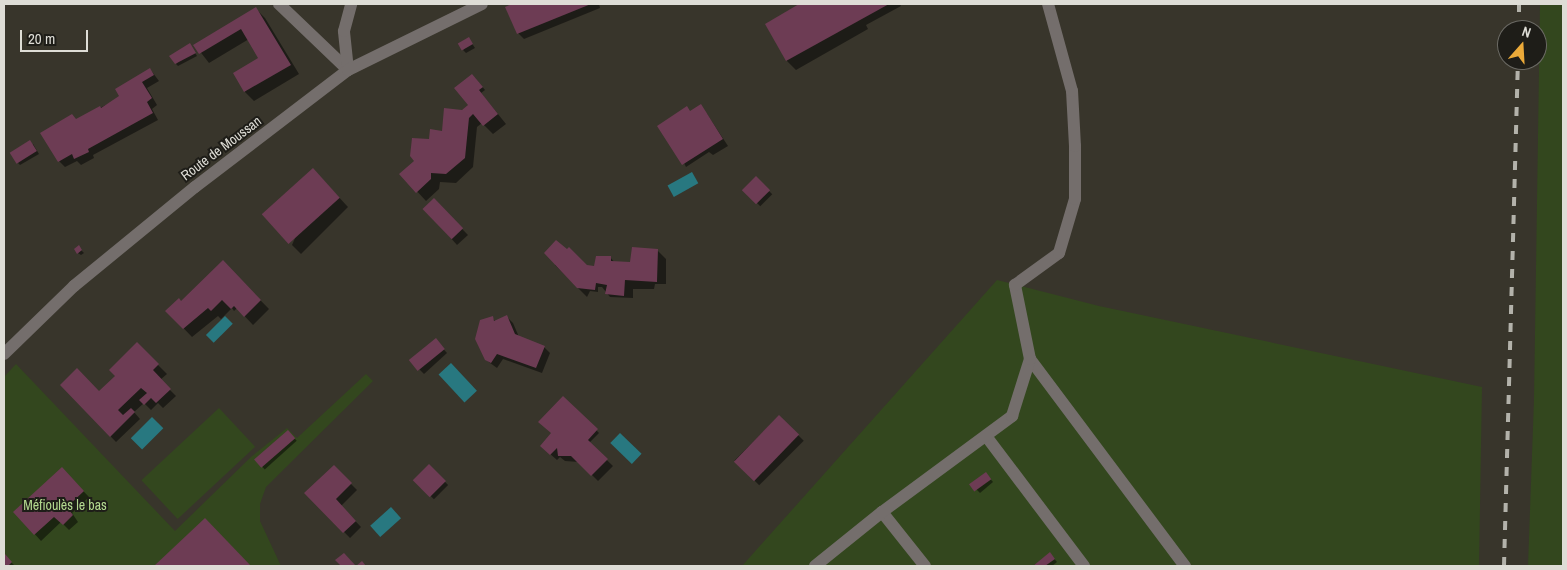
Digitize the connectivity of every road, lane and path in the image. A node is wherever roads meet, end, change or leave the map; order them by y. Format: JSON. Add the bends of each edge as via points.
{"nodes":[{"id":1,"x":280,"y":4,"type":"edge"},
{"id":2,"x":351,"y":4,"type":"edge"},
{"id":3,"x":482,"y":4,"type":"edge"},
{"id":4,"x":1048,"y":4,"type":"edge"},
{"id":5,"x":348,"y":70,"type":"junction"},
{"id":6,"x":4,"y":354,"type":"edge"},
{"id":7,"x":1030,"y":359,"type":"junction"},
{"id":8,"x":986,"y":436,"type":"junction"},
{"id":9,"x":882,"y":512,"type":"junction"},
{"id":10,"x":815,"y":566,"type":"edge"},
{"id":11,"x":925,"y":566,"type":"edge"},
{"id":12,"x":1084,"y":566,"type":"edge"},
{"id":13,"x":1185,"y":566,"type":"edge"}],
"edges":[{"from":1,"to":5,"type":"street"},
{"from":2,"to":5,"type":"street","via":[[344,31]]},
{"from":3,"to":5,"type":"street","name":"Route de Moussan"},
{"from":4,"to":7,"type":"street","via":[[1072,91],[1075,199],[1059,253],[1016,285]]},
{"from":5,"to":6,"type":"street","name":"Route de Moussan","via":[[195,186],[74,286]]},
{"from":7,"to":8,"type":"street","via":[[1012,416]]},
{"from":7,"to":13,"type":"street"},
{"from":8,"to":9,"type":"street"},
{"from":8,"to":12,"type":"street"},
{"from":9,"to":10,"type":"street"},
{"from":9,"to":11,"type":"street"}]}
